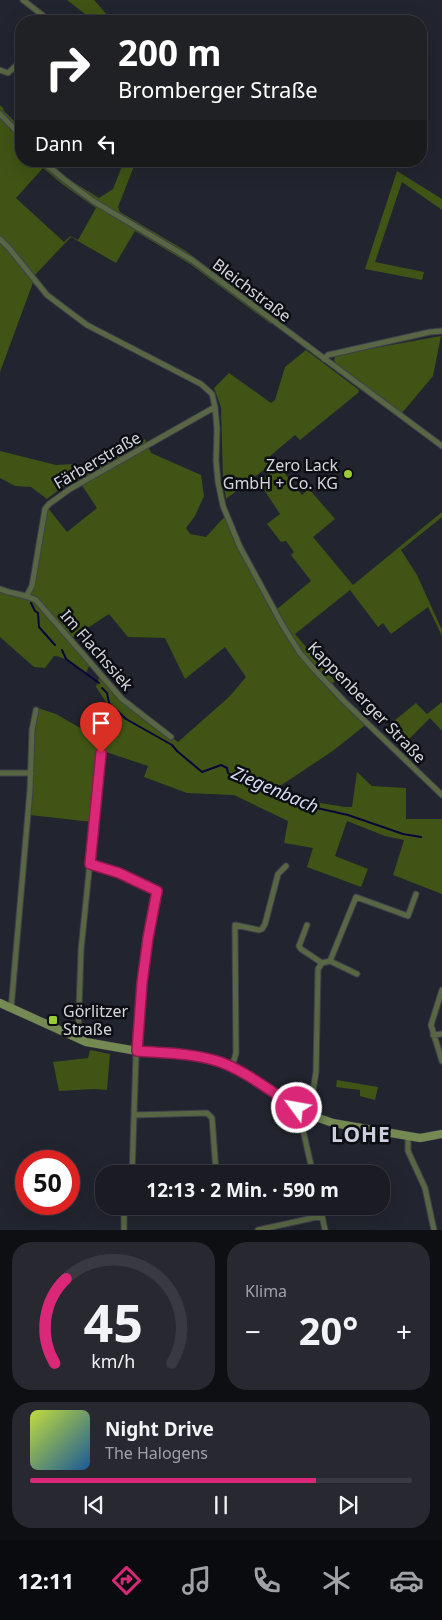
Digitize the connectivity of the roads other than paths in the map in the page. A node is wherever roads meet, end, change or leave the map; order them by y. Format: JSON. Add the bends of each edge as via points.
{"nodes":[{"id":1,"x":23,"y":0,"type":"edge"},
{"id":2,"x":42,"y":15,"type":"edge"},
{"id":3,"x":15,"y":67,"type":"edge"},
{"id":4,"x":0,"y":70,"type":"edge"},
{"id":5,"x":0,"y":114,"type":"edge"},
{"id":6,"x":15,"y":127,"type":"edge"},
{"id":7,"x":49,"y":167,"type":"edge"},
{"id":8,"x":0,"y":239,"type":"edge"},
{"id":9,"x":442,"y":331,"type":"edge"},
{"id":10,"x":324,"y":359,"type":"junction"},
{"id":11,"x":216,"y":407,"type":"junction"},
{"id":12,"x":442,"y":446,"type":"edge"},
{"id":13,"x":0,"y":589,"type":"edge"},
{"id":14,"x":27,"y":595,"type":"junction"},
{"id":15,"x":36,"y":710,"type":"dead end"},
{"id":16,"x":171,"y":738,"type":"dead end"},
{"id":17,"x":101,"y":753,"type":"dead end"},
{"id":18,"x":0,"y":773,"type":"edge"},
{"id":19,"x":31,"y":773,"type":"junction"},
{"id":20,"x":442,"y":795,"type":"edge"},
{"id":21,"x":90,"y":864,"type":"junction"},
{"id":22,"x":286,"y":866,"type":"dead end"},
{"id":23,"x":416,"y":894,"type":"dead end"},
{"id":24,"x":307,"y":925,"type":"dead end"},
{"id":25,"x":330,"y":961,"type":"junction"},
{"id":26,"x":322,"y":963,"type":"junction"},
{"id":27,"x":357,"y":974,"type":"dead end"},
{"id":28,"x":442,"y":990,"type":"edge"},
{"id":29,"x":0,"y":1003,"type":"edge"},
{"id":30,"x":11,"y":1009,"type":"junction"},
{"id":31,"x":442,"y":1034,"type":"edge"},
{"id":32,"x":433,"y":1035,"type":"junction"},
{"id":33,"x":78,"y":1039,"type":"junction"},
{"id":34,"x":137,"y":1051,"type":"junction"},
{"id":35,"x":442,"y":1061,"type":"edge"},
{"id":36,"x":232,"y":1067,"type":"junction"},
{"id":37,"x":307,"y":1114,"type":"junction"},
{"id":38,"x":134,"y":1115,"type":"junction"},
{"id":39,"x":442,"y":1134,"type":"edge"},
{"id":40,"x":408,"y":1136,"type":"junction"},
{"id":41,"x":132,"y":1165,"type":"edge"},
{"id":42,"x":216,"y":1165,"type":"edge"},
{"id":43,"x":311,"y":1165,"type":"edge"},
{"id":44,"x":124,"y":1215,"type":"edge"},
{"id":45,"x":322,"y":1216,"type":"joint"},
{"id":46,"x":124,"y":1230,"type":"edge"},
{"id":47,"x":258,"y":1230,"type":"edge"},
{"id":48,"x":325,"y":1230,"type":"edge"},
{"id":49,"x":434,"y":1230,"type":"edge"}],
"edges":[{"from":1,"to":2,"type":"street"},
{"from":3,"to":4,"type":"street","via":[[8,73]]},
{"from":5,"to":6,"type":"street"},
{"from":7,"to":10,"type":"street","name":"Bleichstraße","via":[[93,201],[192,260]]},
{"from":8,"to":11,"type":"street","name":"Kappenberger Straße","via":[[47,295],[87,325],[201,384],[212,394]]},
{"from":9,"to":10,"type":"street","via":[[328,354]]},
{"from":10,"to":12,"type":"street","name":"Bleichstraße"},
{"from":11,"to":14,"type":"street","name":"Färberstraße","via":[[49,504],[43,517],[32,586]]},
{"from":11,"to":20,"type":"street","name":"Kappenberger Straße","via":[[216,461],[223,506],[240,547],[283,626],[313,668]]},
{"from":13,"to":14,"type":"street","name":"Im Flachssiek"},
{"from":14,"to":16,"type":"street","name":"Im Flachssiek","via":[[36,600],[122,699]]},
{"from":15,"to":19,"type":"street"},
{"from":17,"to":21,"type":"street"},
{"from":18,"to":19,"type":"street"},
{"from":19,"to":30,"type":"street"},
{"from":21,"to":33,"type":"street","via":[[81,950]]},
{"from":21,"to":34,"type":"street","via":[[157,891],[142,983]]},
{"from":22,"to":36,"type":"street","via":[[278,874],[262,929],[235,925],[236,1053]]},
{"from":23,"to":25,"type":"street","via":[[408,916],[356,897]]},
{"from":24,"to":26,"type":"street","via":[[299,946]]},
{"from":25,"to":26,"type":"street"},
{"from":25,"to":27,"type":"street"},
{"from":26,"to":37,"type":"street","via":[[318,969],[316,1072]]},
{"from":28,"to":32,"type":"street","via":[[433,1014]]},
{"from":29,"to":30,"type":"main road"},
{"from":30,"to":33,"type":"main road"},
{"from":31,"to":32,"type":"street"},
{"from":32,"to":35,"type":"street"},
{"from":33,"to":34,"type":"main road"},
{"from":34,"to":36,"type":"main road","via":[[183,1054]]},
{"from":34,"to":38,"type":"street"},
{"from":36,"to":37,"type":"main road"},
{"from":37,"to":40,"type":"main road","via":[[333,1123]]},
{"from":37,"to":43,"type":"street","via":[[303,1130]]},
{"from":38,"to":41,"type":"street"},
{"from":38,"to":42,"type":"street","via":[[210,1115]]},
{"from":39,"to":40,"type":"main road"},
{"from":40,"to":49,"type":"street","via":[[408,1151],[425,1188]]},
{"from":44,"to":46,"type":"street"},
{"from":45,"to":47,"type":"street"},
{"from":45,"to":48,"type":"street"}]}
